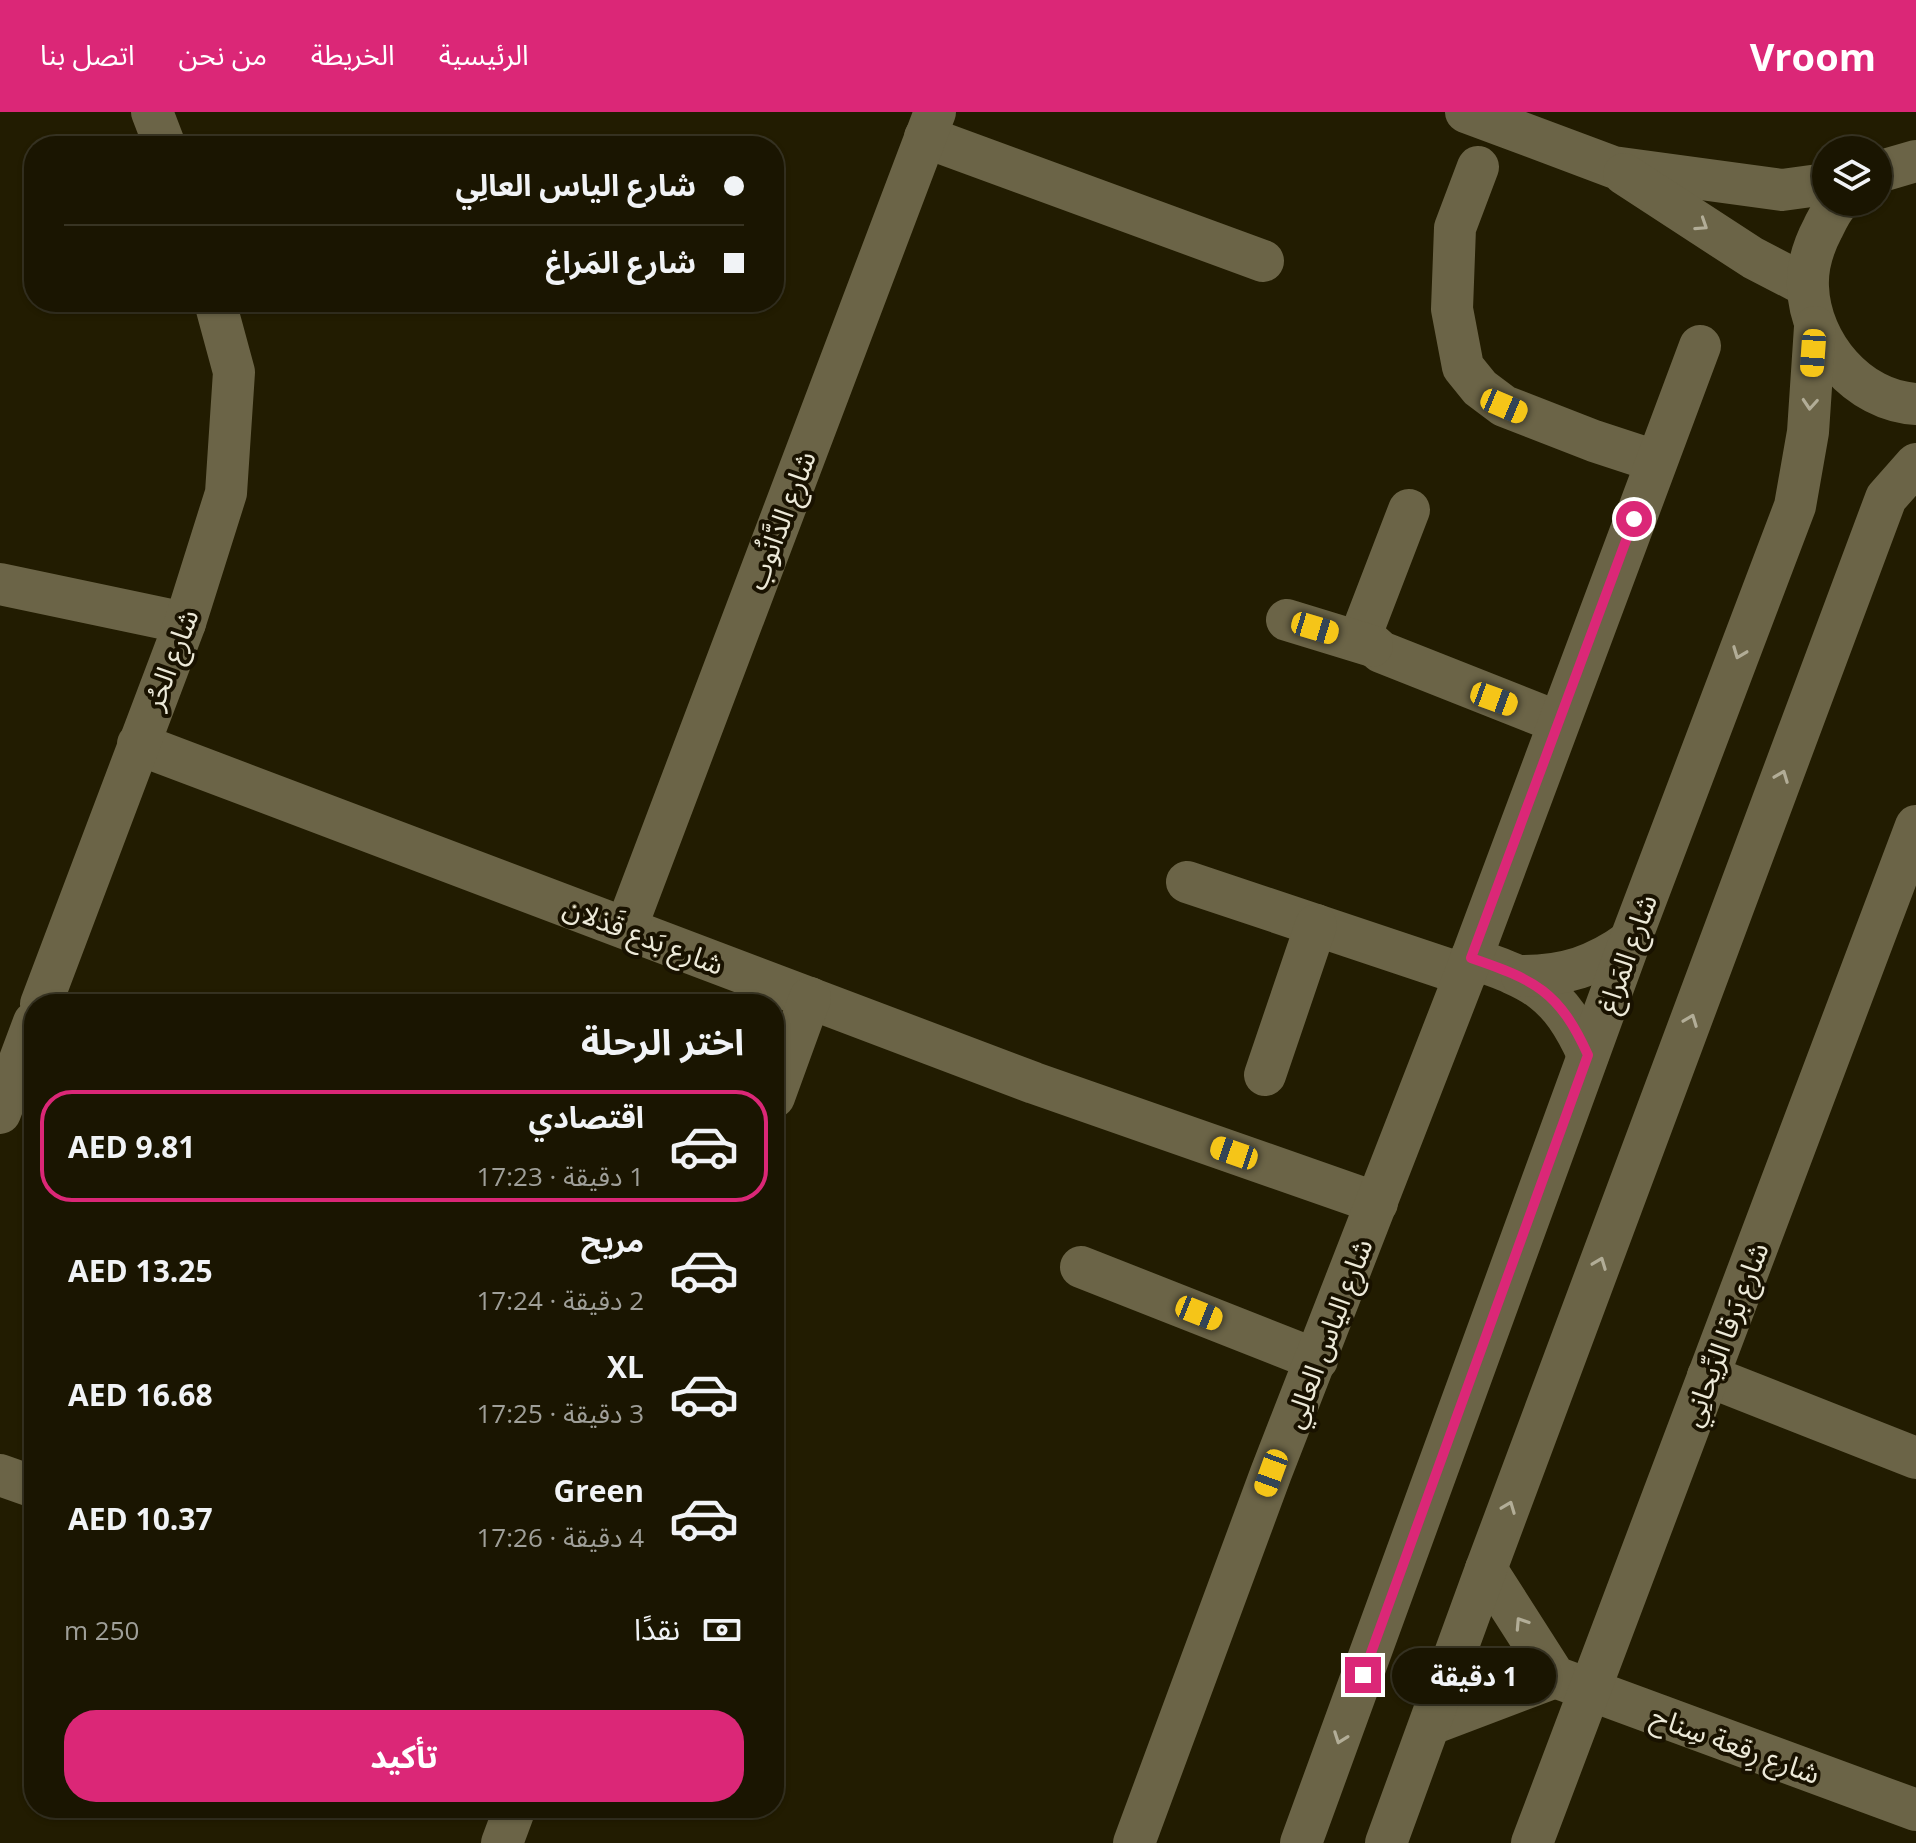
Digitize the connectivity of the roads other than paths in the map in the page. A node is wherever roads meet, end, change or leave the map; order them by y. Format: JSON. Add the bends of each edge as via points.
{"nodes":[{"id":1,"x":152,"y":112,"type":"edge"},
{"id":2,"x":1466,"y":112,"type":"edge"},
{"id":3,"x":930,"y":124,"type":"edge"},
{"id":4,"x":161,"y":136,"type":"edge"},
{"id":5,"x":1478,"y":167,"type":"dead end"},
{"id":6,"x":1613,"y":167,"type":"junction"},
{"id":7,"x":1812,"y":186,"type":"edge"},
{"id":8,"x":1829,"y":216,"type":"edge"},
{"id":9,"x":1263,"y":261,"type":"dead end"},
{"id":10,"x":1807,"y":286,"type":"junction"},
{"id":11,"x":218,"y":312,"type":"edge"},
{"id":12,"x":1815,"y":327,"type":"junction"},
{"id":13,"x":1700,"y":346,"type":"dead end"},
{"id":14,"x":1916,"y":404,"type":"edge"},
{"id":15,"x":1655,"y":461,"type":"junction"},
{"id":16,"x":1916,"y":464,"type":"edge"},
{"id":17,"x":1409,"y":510,"type":"dead end"},
{"id":18,"x":0,"y":584,"type":"edge"},
{"id":19,"x":1287,"y":620,"type":"dead end"},
{"id":20,"x":185,"y":623,"type":"junction"},
{"id":21,"x":1372,"y":646,"type":"junction"},
{"id":22,"x":1558,"y":722,"type":"junction"},
{"id":23,"x":138,"y":744,"type":"junction"},
{"id":24,"x":1916,"y":826,"type":"edge"},
{"id":25,"x":1187,"y":882,"type":"dead end"},
{"id":26,"x":1316,"y":925,"type":"junction"},
{"id":27,"x":626,"y":928,"type":"junction"},
{"id":28,"x":1630,"y":941,"type":"junction"},
{"id":29,"x":1468,"y":966,"type":"junction"},
{"id":30,"x":1522,"y":976,"type":"junction"},
{"id":31,"x":45,"y":994,"type":"edge"},
{"id":32,"x":810,"y":998,"type":"junction"},
{"id":33,"x":24,"y":1049,"type":"edge"},
{"id":34,"x":1588,"y":1055,"type":"junction"},
{"id":35,"x":784,"y":1070,"type":"edge"},
{"id":36,"x":1265,"y":1075,"type":"dead end"},
{"id":37,"x":0,"y":1113,"type":"edge"},
{"id":38,"x":1377,"y":1203,"type":"junction"},
{"id":39,"x":1081,"y":1267,"type":"dead end"},
{"id":40,"x":1317,"y":1360,"type":"junction"},
{"id":41,"x":1708,"y":1376,"type":"junction"},
{"id":42,"x":1916,"y":1458,"type":"edge"},
{"id":43,"x":0,"y":1475,"type":"edge"},
{"id":44,"x":24,"y":1483,"type":"edge"},
{"id":45,"x":1486,"y":1569,"type":"junction"},
{"id":46,"x":1572,"y":1683,"type":"junction"},
{"id":47,"x":1431,"y":1724,"type":"junction"},
{"id":48,"x":1916,"y":1810,"type":"edge"},
{"id":49,"x":511,"y":1818,"type":"edge"},
{"id":50,"x":502,"y":1843,"type":"edge"},
{"id":51,"x":1134,"y":1843,"type":"edge"},
{"id":52,"x":1301,"y":1843,"type":"edge"},
{"id":53,"x":1386,"y":1843,"type":"edge"},
{"id":54,"x":1532,"y":1843,"type":"edge"}],
"edges":[{"from":1,"to":4,"type":"street"},
{"from":2,"to":6,"type":"street"},
{"from":3,"to":9,"type":"street"},
{"from":3,"to":27,"type":"street","name":"شارع الدَّانُوب"},
{"from":5,"to":15,"type":"street","via":[[1455,228],[1452,309],[1463,367],[1504,406]]},
{"from":6,"to":7,"type":"street","via":[[1782,190]]},
{"from":6,"to":10,"type":"street","one_way":true,"via":[[1753,258]]},
{"from":8,"to":10,"type":"street","via":[[1814,246]]},
{"from":10,"to":12,"type":"street"},
{"from":11,"to":20,"type":"street","name":"شارع الحُر","via":[[234,372],[226,493]]},
{"from":12,"to":14,"type":"street","via":[[1836,362],[1866,388]]},
{"from":12,"to":28,"type":"street","name":"شارع المَراغ","one_way":true,"via":[[1808,432],[1795,506]]},
{"from":13,"to":15,"type":"street","name":"شارع الياس العالِي"},
{"from":15,"to":22,"type":"street","name":"شارع الياس العالِي"},
{"from":45,"to":16,"type":"street","one_way":true,"via":[[1886,498]]},
{"from":17,"to":21,"type":"street","via":[[1364,627]]},
{"from":18,"to":20,"type":"street"},
{"from":19,"to":21,"type":"street"},
{"from":20,"to":23,"type":"street","name":"شارع الحُر"},
{"from":21,"to":22,"type":"street"},
{"from":22,"to":29,"type":"street","name":"شارع الياس العالِي"},
{"from":23,"to":27,"type":"street","name":"شارع بَدع قَذلان"},
{"from":23,"to":31,"type":"street","name":"شارع الحُر"},
{"from":24,"to":41,"type":"street","name":"شارع بَرقا الرِّيحانِي"},
{"from":25,"to":26,"type":"street"},
{"from":26,"to":29,"type":"street"},
{"from":26,"to":36,"type":"street"},
{"from":27,"to":32,"type":"street","name":"شارع بَدع قَذلان"},
{"from":28,"to":30,"type":"street","via":[[1569,973]]},
{"from":28,"to":34,"type":"street","name":"شارع المَراغ"},
{"from":29,"to":30,"type":"street"},
{"from":29,"to":38,"type":"street","name":"شارع الياس العالِي"},
{"from":30,"to":34,"type":"street","via":[[1569,1018]]},
{"from":32,"to":35,"type":"street"},
{"from":32,"to":38,"type":"street","name":"شارع بَدع قَذلان"},
{"from":33,"to":37,"type":"street"},
{"from":34,"to":52,"type":"street","name":"شارع المَراغ","one_way":true},
{"from":38,"to":40,"type":"street","name":"شارع الياس العالِي"},
{"from":39,"to":40,"type":"street"},
{"from":40,"to":51,"type":"street","name":"شارع الياس العالِي"},
{"from":41,"to":42,"type":"street"},
{"from":41,"to":46,"type":"street","name":"شارع بَرقا الرِّيحانِي"},
{"from":43,"to":44,"type":"street"},
{"from":46,"to":45,"type":"street","one_way":true},
{"from":45,"to":47,"type":"street"},
{"from":46,"to":47,"type":"street"},
{"from":46,"to":48,"type":"street","name":"شارع رِقعة سِناح"},
{"from":46,"to":54,"type":"street","name":"شارع بَرقا الرِّيحانِي"},
{"from":47,"to":53,"type":"street"},
{"from":49,"to":50,"type":"street"}]}
